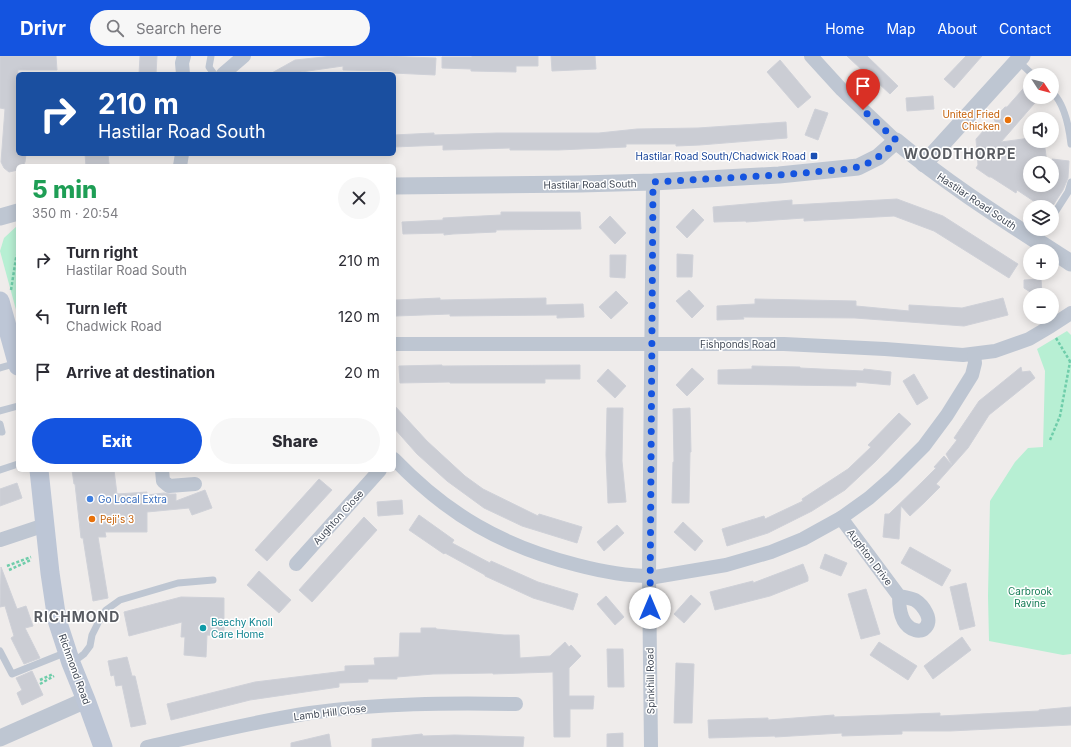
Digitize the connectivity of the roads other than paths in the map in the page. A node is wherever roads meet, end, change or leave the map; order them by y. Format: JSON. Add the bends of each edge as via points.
{"nodes":[{"id":1,"x":184,"y":56,"type":"edge"},
{"id":2,"x":211,"y":56,"type":"edge"},
{"id":3,"x":244,"y":56,"type":"edge"},
{"id":4,"x":811,"y":56,"type":"edge"},
{"id":5,"x":1019,"y":58,"type":"edge"},
{"id":6,"x":1028,"y":68,"type":"edge"},
{"id":7,"x":183,"y":72,"type":"edge"},
{"id":8,"x":213,"y":72,"type":"edge"},
{"id":9,"x":225,"y":72,"type":"edge"},
{"id":10,"x":1059,"y":101,"type":"edge"},
{"id":11,"x":896,"y":140,"type":"junction"},
{"id":12,"x":1071,"y":144,"type":"edge"},
{"id":13,"x":924,"y":164,"type":"junction"},
{"id":14,"x":653,"y":182,"type":"junction"},
{"id":15,"x":1071,"y":182,"type":"edge"},
{"id":16,"x":396,"y":186,"type":"edge"},
{"id":17,"x":1059,"y":206,"type":"edge"},
{"id":18,"x":16,"y":213,"type":"edge"},
{"id":19,"x":0,"y":217,"type":"edge"},
{"id":20,"x":1023,"y":226,"type":"edge"},
{"id":21,"x":1042,"y":236,"type":"edge"},
{"id":22,"x":1071,"y":263,"type":"edge"},
{"id":23,"x":5,"y":296,"type":"edge"},
{"id":24,"x":1071,"y":313,"type":"edge"},
{"id":25,"x":396,"y":344,"type":"edge"},
{"id":26,"x":652,"y":344,"type":"junction"},
{"id":27,"x":974,"y":355,"type":"junction"},
{"id":28,"x":12,"y":366,"type":"edge"},
{"id":29,"x":16,"y":407,"type":"edge"},
{"id":30,"x":0,"y":411,"type":"edge"},
{"id":31,"x":0,"y":424,"type":"edge"},
{"id":32,"x":2,"y":432,"type":"dead end"},
{"id":33,"x":396,"y":461,"type":"edge"},
{"id":34,"x":16,"y":465,"type":"edge"},
{"id":35,"x":0,"y":470,"type":"edge"},
{"id":36,"x":39,"y":472,"type":"edge"},
{"id":37,"x":162,"y":472,"type":"edge"},
{"id":38,"x":378,"y":472,"type":"edge"},
{"id":39,"x":195,"y":484,"type":"dead end"},
{"id":40,"x":841,"y":518,"type":"junction"},
{"id":41,"x":44,"y":525,"type":"junction"},
{"id":42,"x":0,"y":540,"type":"edge"},
{"id":43,"x":296,"y":564,"type":"dead end"},
{"id":44,"x":649,"y":577,"type":"junction"},
{"id":45,"x":213,"y":580,"type":"dead end"},
{"id":46,"x":900,"y":596,"type":"dead end"},
{"id":47,"x":0,"y":651,"type":"edge"},
{"id":48,"x":69,"y":658,"type":"junction"},
{"id":49,"x":86,"y":700,"type":"junction"},
{"id":50,"x":516,"y":704,"type":"dead end"},
{"id":51,"x":0,"y":738,"type":"edge"},
{"id":52,"x":103,"y":747,"type":"edge"},
{"id":53,"x":147,"y":747,"type":"edge"},
{"id":54,"x":651,"y":747,"type":"edge"}],
"edges":[{"from":1,"to":7,"type":"street"},
{"from":2,"to":8,"type":"lane","via":[[209,67]]},
{"from":3,"to":9,"type":"street"},
{"from":4,"to":11,"type":"street","via":[[842,90]]},
{"from":5,"to":6,"type":"lane"},
{"from":5,"to":13,"type":"street"},
{"from":10,"to":12,"type":"lane"},
{"from":11,"to":13,"type":"street","name":"Hastilar Road South"},
{"from":11,"to":14,"type":"street","name":"Hastilar Road South","via":[[873,161],[849,169]]},
{"from":13,"to":20,"type":"street","name":"Hastilar Road South","via":[[979,204]]},
{"from":14,"to":16,"type":"street","name":"Hastilar Road South"},
{"from":14,"to":26,"type":"street","name":"Spinkhill Road"},
{"from":15,"to":17,"type":"lane"},
{"from":18,"to":19,"type":"street"},
{"from":21,"to":22,"type":"street","name":"Hastilar Road South"},
{"from":23,"to":28,"type":"main road"},
{"from":24,"to":27,"type":"street","name":"Fishponds Road","via":[[1029,339],[995,351]]},
{"from":25,"to":26,"type":"street","name":"Fishponds Road"},
{"from":26,"to":27,"type":"street","name":"Fishponds Road","via":[[784,344]]},
{"from":26,"to":44,"type":"street","name":"Spinkhill Road"},
{"from":27,"to":40,"type":"street","via":[[972,375],[924,446],[874,494]]},
{"from":29,"to":30,"type":"lane"},
{"from":31,"to":32,"type":"lane"},
{"from":33,"to":44,"type":"street","via":[[435,498],[472,524],[502,539],[544,556],[601,571]]},
{"from":34,"to":35,"type":"lane"},
{"from":36,"to":41,"type":"main road","name":"Richmond Road"},
{"from":37,"to":39,"type":"street","via":[[163,481],[169,486]]},
{"from":38,"to":43,"type":"street","name":"Aughton Close"},
{"from":40,"to":44,"type":"street","via":[[803,539],[771,552],[726,565]]},
{"from":40,"to":46,"type":"street","name":"Aughton Drive"},
{"from":41,"to":42,"type":"street"},
{"from":41,"to":48,"type":"main road","name":"Richmond Road","via":[[57,620]]},
{"from":44,"to":54,"type":"street","name":"Spinkhill Road"},
{"from":45,"to":48,"type":"lane","via":[[178,583],[120,600],[106,610],[84,654]]},
{"from":47,"to":48,"type":"lane","via":[[12,674]]},
{"from":48,"to":49,"type":"main road","name":"Richmond Road"},
{"from":49,"to":51,"type":"street"},
{"from":49,"to":52,"type":"main road","name":"Richmond Road"},
{"from":50,"to":53,"type":"street","name":"Lamb Hill Close","via":[[422,703],[310,713]]}]}
